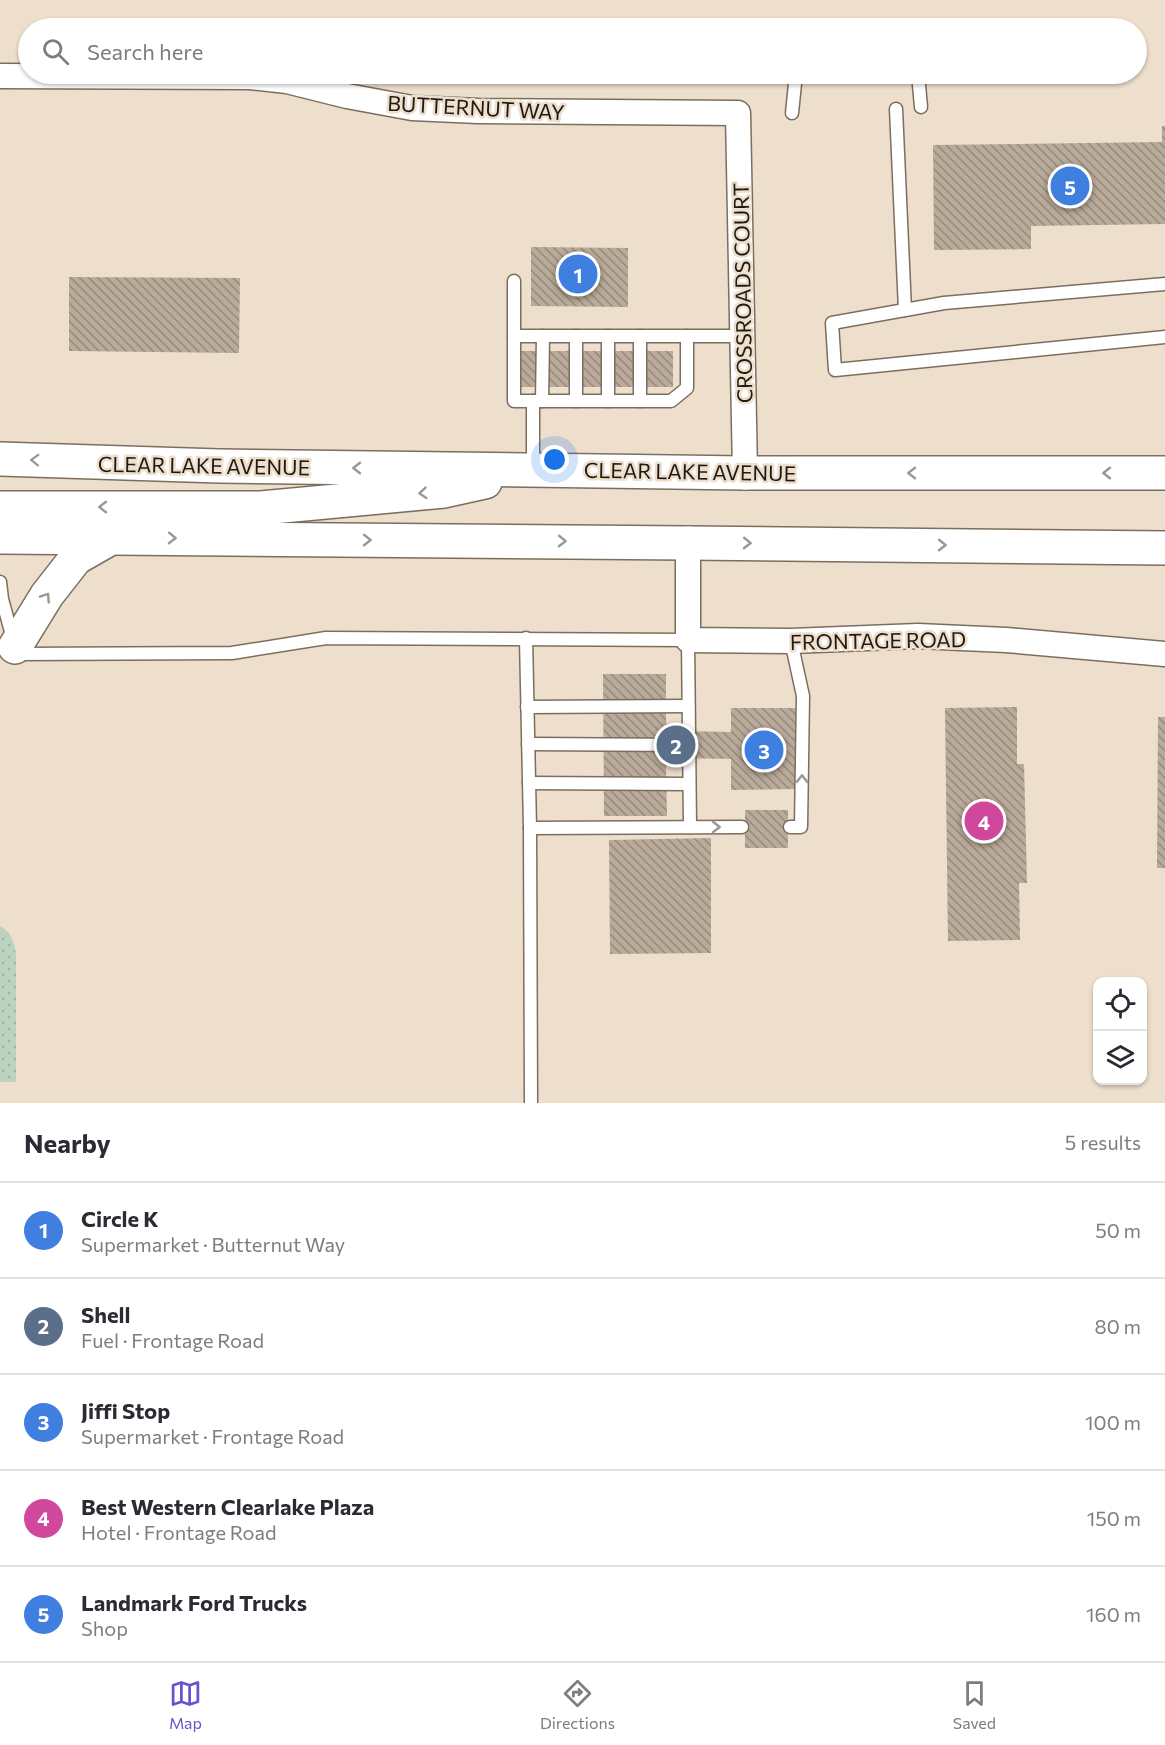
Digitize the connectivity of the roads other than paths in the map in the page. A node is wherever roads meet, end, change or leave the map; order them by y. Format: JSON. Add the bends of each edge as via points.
{"nodes":[{"id":1,"x":0,"y":76,"type":"edge"},
{"id":2,"x":18,"y":76,"type":"edge"},
{"id":3,"x":299,"y":84,"type":"edge"},
{"id":4,"x":795,"y":84,"type":"edge"},
{"id":5,"x":919,"y":84,"type":"edge"},
{"id":6,"x":921,"y":107,"type":"dead end"},
{"id":7,"x":896,"y":109,"type":"dead end"},
{"id":8,"x":738,"y":113,"type":"joint"},
{"id":9,"x":792,"y":113,"type":"dead end"},
{"id":10,"x":514,"y":281,"type":"dead end"},
{"id":11,"x":1165,"y":284,"type":"edge"},
{"id":12,"x":905,"y":310,"type":"junction"},
{"id":13,"x":514,"y":336,"type":"junction"},
{"id":14,"x":543,"y":336,"type":"junction"},
{"id":15,"x":576,"y":336,"type":"junction"},
{"id":16,"x":608,"y":336,"type":"junction"},
{"id":17,"x":640,"y":336,"type":"junction"},
{"id":18,"x":687,"y":336,"type":"junction"},
{"id":19,"x":744,"y":336,"type":"junction"},
{"id":20,"x":1165,"y":337,"type":"edge"},
{"id":21,"x":537,"y":401,"type":"junction"},
{"id":22,"x":576,"y":401,"type":"junction"},
{"id":23,"x":608,"y":401,"type":"junction"},
{"id":24,"x":640,"y":401,"type":"junction"},
{"id":25,"x":0,"y":459,"type":"edge"},
{"id":26,"x":526,"y":469,"type":"junction"},
{"id":27,"x":745,"y":472,"type":"junction"},
{"id":28,"x":1165,"y":473,"type":"edge"},
{"id":29,"x":0,"y":508,"type":"edge"},
{"id":30,"x":0,"y":537,"type":"edge"},
{"id":31,"x":114,"y":537,"type":"junction"},
{"id":32,"x":688,"y":543,"type":"junction"},
{"id":33,"x":1093,"y":547,"type":"junction"},
{"id":34,"x":1165,"y":548,"type":"edge"},
{"id":35,"x":1165,"y":570,"type":"edge"},
{"id":36,"x":0,"y":582,"type":"edge"},
{"id":37,"x":526,"y":638,"type":"junction"},
{"id":38,"x":688,"y":640,"type":"junction"},
{"id":39,"x":791,"y":641,"type":"junction"},
{"id":40,"x":16,"y":650,"type":"junction"},
{"id":41,"x":1165,"y":654,"type":"edge"},
{"id":42,"x":688,"y":706,"type":"junction"},
{"id":43,"x":527,"y":707,"type":"junction"},
{"id":44,"x":528,"y":744,"type":"junction"},
{"id":45,"x":689,"y":745,"type":"junction"},
{"id":46,"x":529,"y":783,"type":"junction"},
{"id":47,"x":689,"y":784,"type":"junction"},
{"id":48,"x":690,"y":827,"type":"junction"},
{"id":49,"x":742,"y":827,"type":"dead end"},
{"id":50,"x":530,"y":828,"type":"junction"},
{"id":51,"x":790,"y":828,"type":"dead end"},
{"id":52,"x":531,"y":1103,"type":"edge"}],
"edges":[{"from":1,"to":2,"type":"street","name":"BUTTERNUT WAY"},
{"from":3,"to":8,"type":"street","name":"BUTTERNUT WAY","via":[[412,108]]},
{"from":4,"to":9,"type":"lane"},
{"from":5,"to":6,"type":"lane"},
{"from":7,"to":12,"type":"lane"},
{"from":8,"to":19,"type":"street","name":"CROSSROADS COURT"},
{"from":10,"to":13,"type":"lane"},
{"from":11,"to":12,"type":"lane","via":[[944,303]]},
{"from":12,"to":20,"type":"lane","via":[[832,323],[835,370]]},
{"from":13,"to":14,"type":"lane"},
{"from":13,"to":21,"type":"lane","via":[[514,401]]},
{"from":14,"to":15,"type":"lane"},
{"from":14,"to":21,"type":"lane"},
{"from":15,"to":16,"type":"lane"},
{"from":15,"to":22,"type":"lane"},
{"from":16,"to":17,"type":"lane"},
{"from":16,"to":23,"type":"lane"},
{"from":17,"to":18,"type":"lane"},
{"from":17,"to":24,"type":"lane"},
{"from":18,"to":19,"type":"lane"},
{"from":18,"to":24,"type":"lane","via":[[687,388],[672,401]]},
{"from":19,"to":27,"type":"street","name":"CROSSROADS COURT"},
{"from":21,"to":22,"type":"lane"},
{"from":21,"to":26,"type":"lane"},
{"from":22,"to":23,"type":"lane"},
{"from":23,"to":24,"type":"lane"},
{"from":26,"to":25,"type":"main road","name":"CLEAR LAKE AVENUE","one_way":true},
{"from":26,"to":27,"type":"main road","name":"CLEAR LAKE AVENUE"},
{"from":26,"to":29,"type":"main road","one_way":true,"via":[[444,491],[261,508]]},
{"from":28,"to":27,"type":"main road","name":"CLEAR LAKE AVENUE","one_way":true},
{"from":30,"to":31,"type":"main road"},
{"from":31,"to":32,"type":"main road","one_way":true},
{"from":40,"to":31,"type":"main road","one_way":true,"via":[[47,595],[76,558]]},
{"from":32,"to":33,"type":"main road","one_way":true},
{"from":32,"to":38,"type":"street"},
{"from":33,"to":34,"type":"main road"},
{"from":33,"to":35,"type":"main road"},
{"from":36,"to":40,"type":"lane"},
{"from":37,"to":38,"type":"lane"},
{"from":37,"to":40,"type":"lane","via":[[326,638],[232,653]]},
{"from":37,"to":43,"type":"lane"},
{"from":38,"to":39,"type":"street","name":"FRONTAGE ROAD"},
{"from":38,"to":42,"type":"lane"},
{"from":39,"to":41,"type":"street","name":"FRONTAGE ROAD","via":[[918,636]]},
{"from":51,"to":39,"type":"lane","one_way":true,"via":[[801,827],[803,696]]},
{"from":42,"to":43,"type":"lane"},
{"from":42,"to":45,"type":"lane"},
{"from":43,"to":44,"type":"lane"},
{"from":44,"to":45,"type":"lane"},
{"from":44,"to":46,"type":"lane"},
{"from":45,"to":47,"type":"lane"},
{"from":46,"to":47,"type":"lane"},
{"from":46,"to":50,"type":"lane"},
{"from":47,"to":48,"type":"lane"},
{"from":48,"to":49,"type":"lane","one_way":true},
{"from":48,"to":50,"type":"lane"},
{"from":50,"to":52,"type":"lane"}]}
